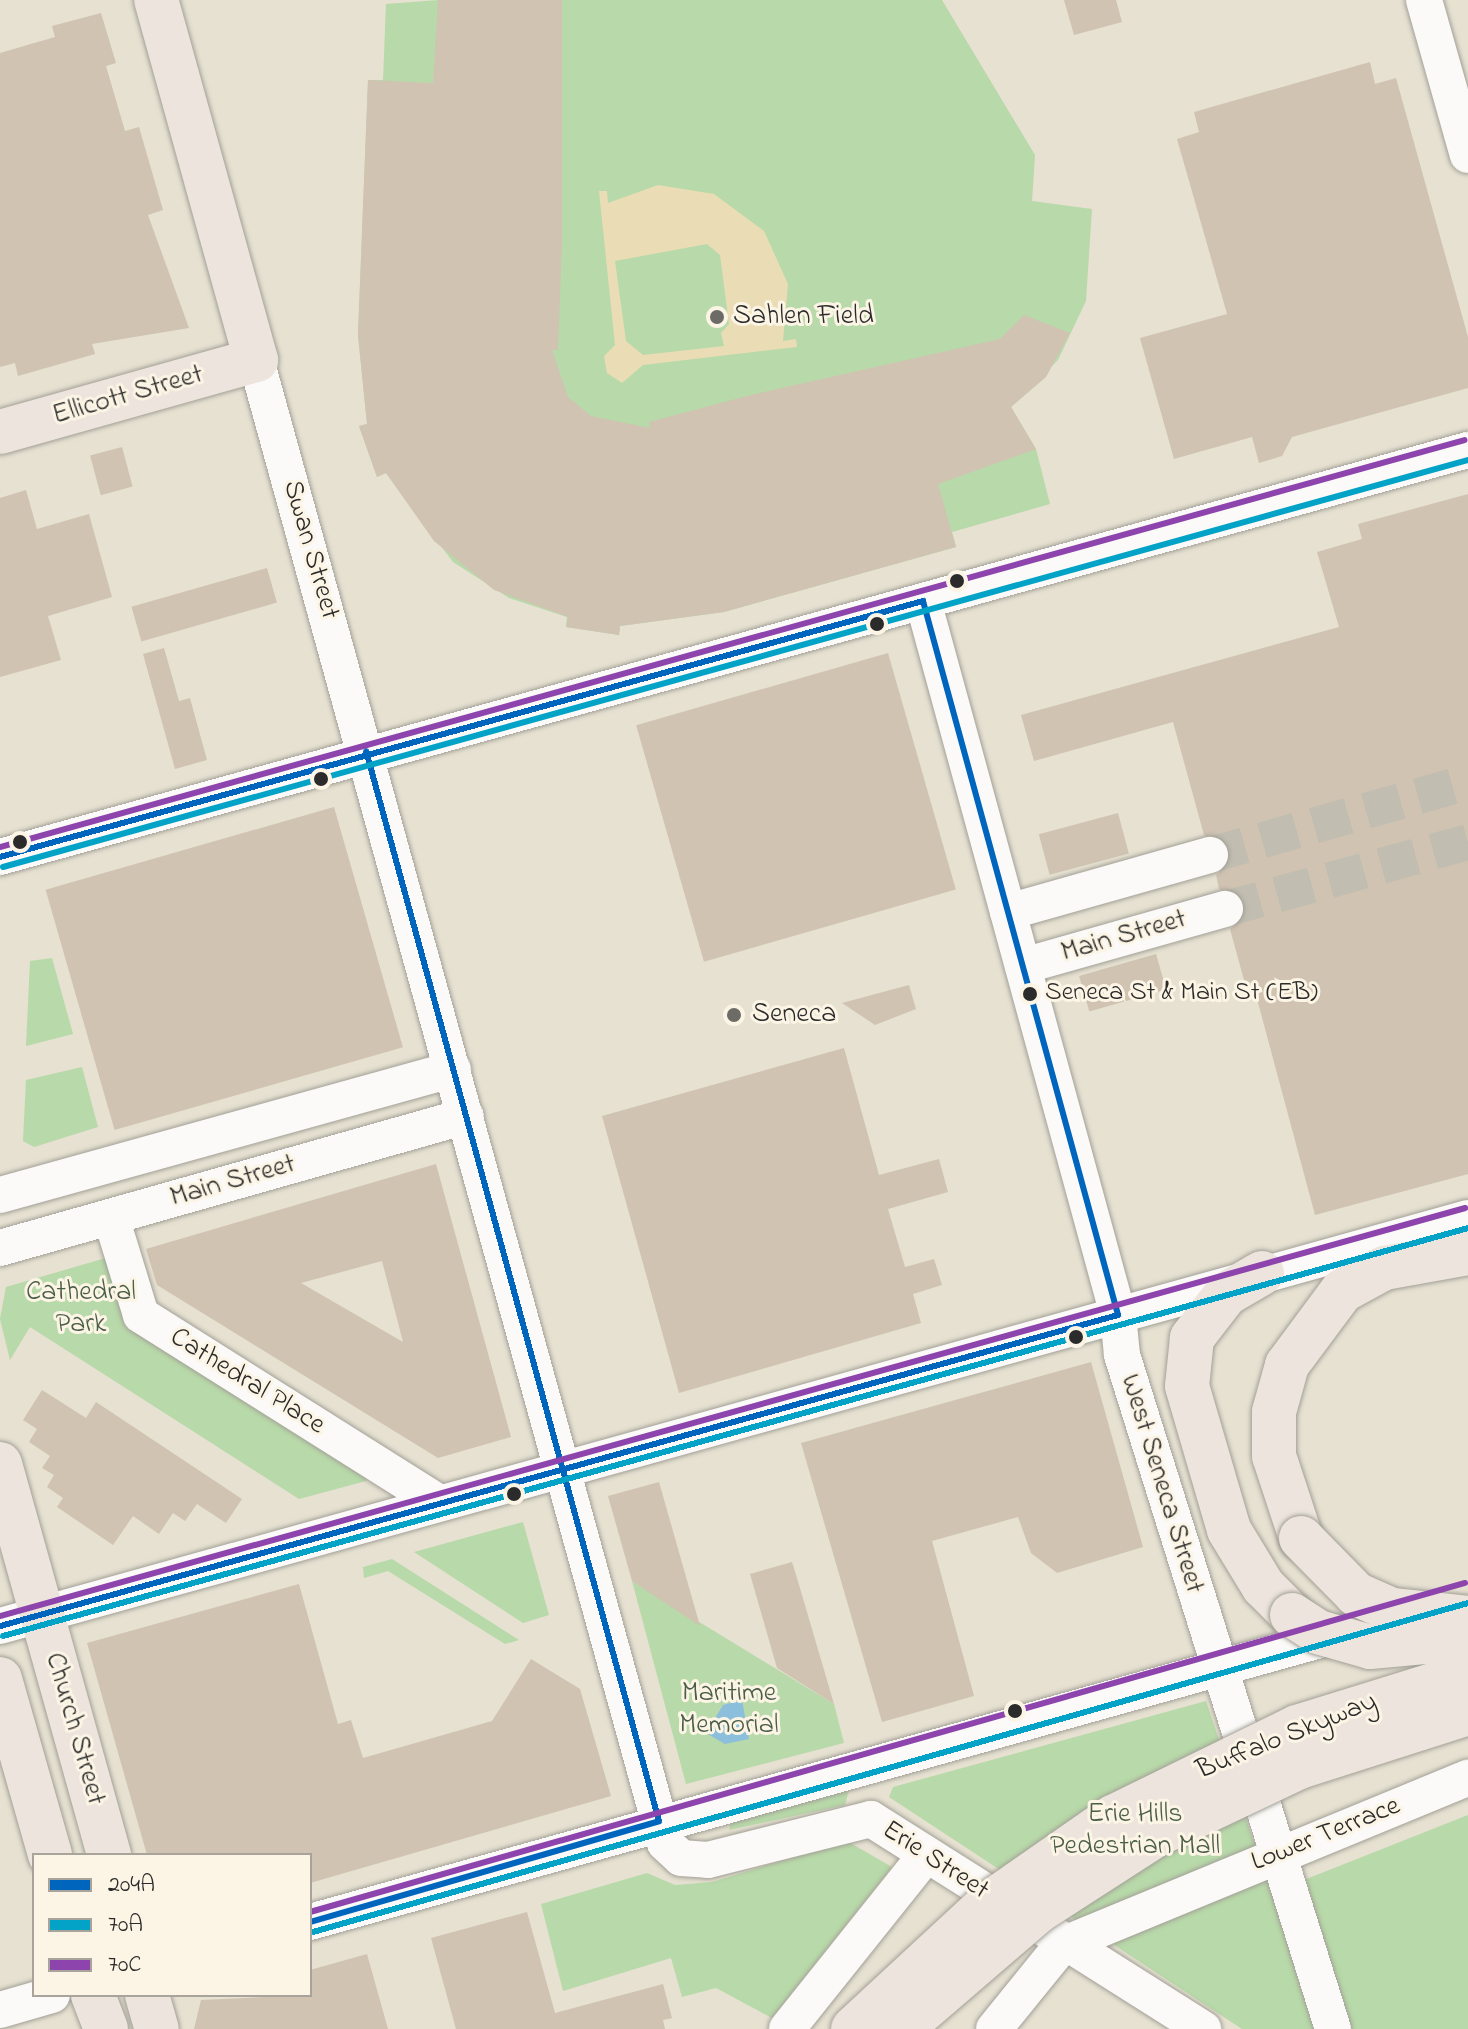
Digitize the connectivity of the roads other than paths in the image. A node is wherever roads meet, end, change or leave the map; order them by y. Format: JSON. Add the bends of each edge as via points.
{"nodes":[{"id":1,"x":156,"y":0,"type":"edge"},
{"id":2,"x":1424,"y":0,"type":"edge"},
{"id":3,"x":1468,"y":155,"type":"edge"},
{"id":4,"x":256,"y":360,"type":"junction"},
{"id":5,"x":0,"y":432,"type":"edge"},
{"id":6,"x":1468,"y":450,"type":"edge"},
{"id":7,"x":923,"y":601,"type":"junction"},
{"id":8,"x":366,"y":751,"type":"junction"},
{"id":9,"x":1210,"y":855,"type":"tunnel mouth"},
{"id":10,"x":0,"y":857,"type":"edge"},
{"id":11,"x":1225,"y":909,"type":"tunnel mouth"},
{"id":12,"x":1011,"y":921,"type":"junction"},
{"id":13,"x":1023,"y":966,"type":"junction"},
{"id":14,"x":460,"y":1095,"type":"junction"},
{"id":15,"x":0,"y":1195,"type":"edge"},
{"id":16,"x":111,"y":1217,"type":"junction"},
{"id":17,"x":1468,"y":1218,"type":"edge"},
{"id":18,"x":0,"y":1248,"type":"edge"},
{"id":19,"x":1468,"y":1253,"type":"edge"},
{"id":20,"x":1262,"y":1273,"type":"junction"},
{"id":21,"x":1118,"y":1315,"type":"junction"},
{"id":22,"x":0,"y":1464,"type":"edge"},
{"id":23,"x":560,"y":1470,"type":"junction"},
{"id":24,"x":439,"y":1503,"type":"junction"},
{"id":25,"x":1468,"y":1593,"type":"edge"},
{"id":26,"x":41,"y":1614,"type":"junction"},
{"id":27,"x":1468,"y":1618,"type":"edge"},
{"id":28,"x":0,"y":1626,"type":"edge"},
{"id":29,"x":1468,"y":1638,"type":"edge"},
{"id":30,"x":1225,"y":1667,"type":"junction"},
{"id":31,"x":1468,"y":1674,"type":"edge"},
{"id":32,"x":0,"y":1679,"type":"edge"},
{"id":33,"x":1468,"y":1713,"type":"edge"},
{"id":34,"x":859,"y":1768,"type":"junction"},
{"id":35,"x":1468,"y":1778,"type":"edge"},
{"id":36,"x":871,"y":1819,"type":"junction"},
{"id":37,"x":659,"y":1821,"type":"junction"},
{"id":38,"x":49,"y":1853,"type":"edge"},
{"id":39,"x":108,"y":1853,"type":"edge"},
{"id":40,"x":1279,"y":1854,"type":"junction"},
{"id":41,"x":926,"y":1855,"type":"junction"},
{"id":42,"x":312,"y":1921,"type":"edge"},
{"id":43,"x":1062,"y":1945,"type":"junction"},
{"id":44,"x":45,"y":1997,"type":"edge"},
{"id":45,"x":94,"y":1997,"type":"edge"},
{"id":46,"x":148,"y":1997,"type":"edge"},
{"id":47,"x":0,"y":2010,"type":"edge"},
{"id":48,"x":106,"y":2029,"type":"edge"},
{"id":49,"x":157,"y":2029,"type":"edge"},
{"id":50,"x":787,"y":2029,"type":"edge"},
{"id":51,"x":853,"y":2029,"type":"edge"},
{"id":52,"x":901,"y":2029,"type":"edge"},
{"id":53,"x":994,"y":2029,"type":"edge"},
{"id":54,"x":1203,"y":2029,"type":"edge"},
{"id":55,"x":1333,"y":2029,"type":"edge"}],
"edges":[{"from":1,"to":4,"type":"main road","name":"Swan Street"},
{"from":2,"to":3,"type":"street"},
{"from":4,"to":5,"type":"main road","name":"Ellicott Street"},
{"from":4,"to":8,"type":"street","name":"Swan Street"},
{"from":6,"to":7,"type":"street"},
{"from":7,"to":8,"type":"street"},
{"from":7,"to":12,"type":"street","name":"West Seneca Street"},
{"from":8,"to":10,"type":"street"},
{"from":8,"to":14,"type":"street","name":"Swan Street"},
{"from":9,"to":12,"type":"street","name":"Main Street"},
{"from":11,"to":13,"type":"street","name":"Main Street"},
{"from":12,"to":13,"type":"street","name":"West Seneca Street"},
{"from":13,"to":21,"type":"street","name":"West Seneca Street"},
{"from":14,"to":15,"type":"street","name":"Main Street"},
{"from":14,"to":16,"type":"street","name":"Main Street"},
{"from":14,"to":23,"type":"street","name":"Swan Street"},
{"from":16,"to":18,"type":"street","name":"Main Street"},
{"from":16,"to":24,"type":"street","name":"Cathedral Place","via":[[141,1315]]},
{"from":17,"to":20,"type":"street"},
{"from":19,"to":27,"type":"main road","bridge":true,"via":[[1384,1268],[1342,1291],[1313,1321],[1287,1365],[1274,1456],[1301,1538],[1323,1567],[1392,1610]]},
{"from":20,"to":21,"type":"street"},
{"from":20,"to":29,"type":"main road","bridge":true,"via":[[1226,1294],[1205,1319],[1186,1365],[1218,1501],[1263,1586],[1318,1632],[1397,1650]]},
{"from":21,"to":23,"type":"street"},
{"from":21,"to":30,"type":"street","name":"West Seneca Street","via":[[1122,1355],[1206,1637]]},
{"from":22,"to":26,"type":"main road","name":"Church Street"},
{"from":23,"to":24,"type":"street"},
{"from":23,"to":37,"type":"street","name":"Erie Street"},
{"from":24,"to":26,"type":"street"},
{"from":25,"to":30,"type":"street"},
{"from":26,"to":28,"type":"street"},
{"from":26,"to":39,"type":"main road","name":"Church Street"},
{"from":30,"to":34,"type":"street"},
{"from":30,"to":40,"type":"street","name":"West Seneca Street"},
{"from":31,"to":51,"type":"main road","name":"Buffalo Skyway","bridge":true,"via":[[1297,1727],[1124,1811],[987,1905]]},
{"from":32,"to":38,"type":"main road","name":"Church Street"},
{"from":33,"to":52,"type":"main road","name":"Buffalo Skyway","bridge":true,"via":[[1299,1767],[1156,1835],[1028,1919]]},
{"from":34,"to":36,"type":"street"},
{"from":34,"to":37,"type":"street"},
{"from":35,"to":40,"type":"street","name":"Lower Terrace"},
{"from":36,"to":37,"type":"street","name":"Erie Street","via":[[708,1860],[681,1858],[665,1843]]},
{"from":36,"to":41,"type":"street","name":"Erie Street"},
{"from":37,"to":42,"type":"street"},
{"from":40,"to":43,"type":"street","name":"Lower Terrace"},
{"from":40,"to":55,"type":"street","name":"West Seneca Street"},
{"from":41,"to":43,"type":"street","name":"Erie Street"},
{"from":41,"to":50,"type":"street"},
{"from":43,"to":53,"type":"street","name":"Lower Terrace"},
{"from":43,"to":54,"type":"street","name":"Erie Street"},
{"from":44,"to":47,"type":"street"},
{"from":45,"to":48,"type":"main road"},
{"from":46,"to":49,"type":"main road"}]}
